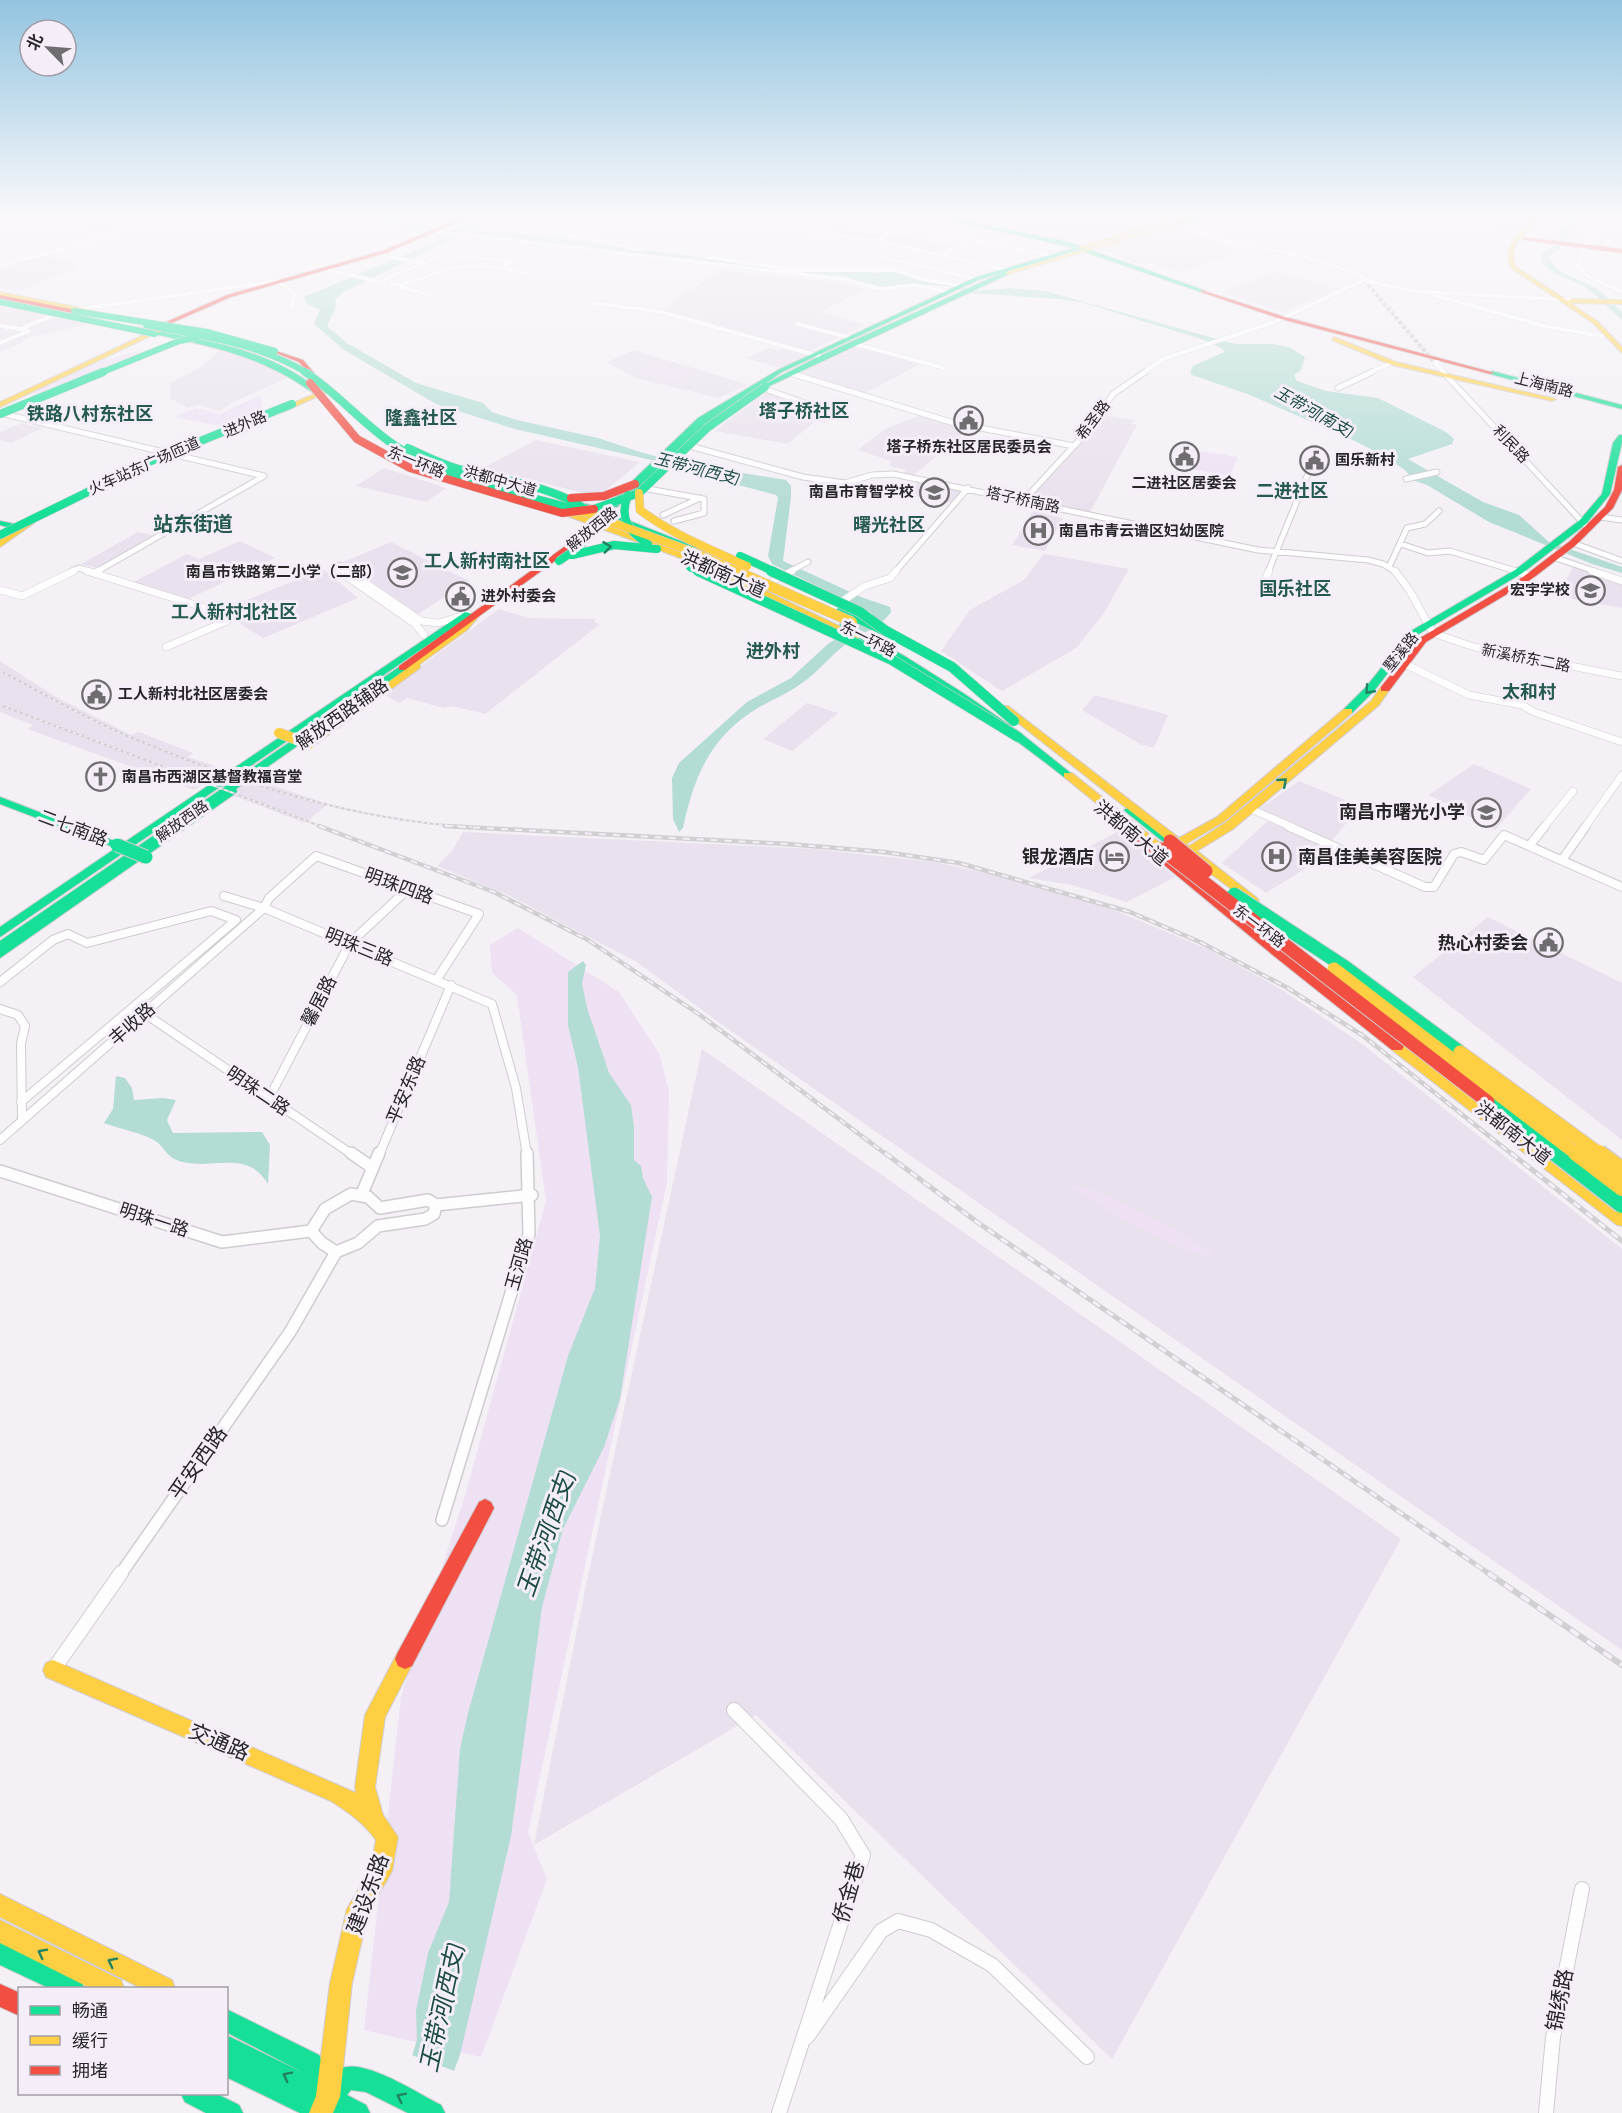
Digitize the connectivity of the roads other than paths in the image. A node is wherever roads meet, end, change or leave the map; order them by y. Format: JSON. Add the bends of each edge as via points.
{"nodes":[{"id":1,"x":51,"y":317,"type":"edge"},
{"id":2,"x":78,"y":317,"type":"edge"},
{"id":3,"x":82,"y":317,"type":"edge"},
{"id":4,"x":86,"y":317,"type":"edge"},
{"id":5,"x":104,"y":317,"type":"edge"},
{"id":6,"x":107,"y":317,"type":"edge"},
{"id":7,"x":115,"y":317,"type":"edge"},
{"id":8,"x":184,"y":317,"type":"edge"},
{"id":9,"x":677,"y":317,"type":"edge"},
{"id":10,"x":901,"y":317,"type":"edge"},
{"id":11,"x":904,"y":317,"type":"edge"},
{"id":12,"x":906,"y":317,"type":"edge"},
{"id":13,"x":1284,"y":317,"type":"junction"},
{"id":14,"x":1511,"y":317,"type":"edge"},
{"id":15,"x":1588,"y":317,"type":"edge"},
{"id":16,"x":1593,"y":317,"type":"edge"},
{"id":17,"x":797,"y":324,"type":"dead end"},
{"id":18,"x":0,"y":326,"type":"edge"},
{"id":19,"x":20,"y":329,"type":"junction"},
{"id":20,"x":157,"y":329,"type":"junction"},
{"id":21,"x":1602,"y":336,"type":"dead end"},
{"id":22,"x":853,"y":341,"type":"junction"},
{"id":23,"x":0,"y":343,"type":"edge"},
{"id":24,"x":1622,"y":343,"type":"edge"},
{"id":25,"x":1622,"y":351,"type":"edge"},
{"id":26,"x":817,"y":355,"type":"junction"},
{"id":27,"x":1438,"y":361,"type":"junction"},
{"id":28,"x":1391,"y":363,"type":"junction"},
{"id":29,"x":944,"y":368,"type":"dead end"},
{"id":30,"x":793,"y":373,"type":"junction"},
{"id":31,"x":1448,"y":377,"type":"junction"},
{"id":32,"x":79,"y":383,"type":"junction"},
{"id":33,"x":319,"y":385,"type":"junction"},
{"id":34,"x":765,"y":388,"type":"junction"},
{"id":35,"x":1338,"y":388,"type":"dead end"},
{"id":36,"x":0,"y":404,"type":"edge"},
{"id":37,"x":292,"y":405,"type":"junction"},
{"id":38,"x":1622,"y":406,"type":"edge"},
{"id":39,"x":0,"y":413,"type":"edge"},
{"id":40,"x":1622,"y":416,"type":"edge"},
{"id":41,"x":844,"y":417,"type":"dead end"},
{"id":42,"x":371,"y":428,"type":"junction"},
{"id":43,"x":1622,"y":437,"type":"edge"},
{"id":44,"x":1074,"y":446,"type":"junction"},
{"id":45,"x":680,"y":448,"type":"junction"},
{"id":46,"x":171,"y":453,"type":"junction"},
{"id":47,"x":1622,"y":467,"type":"edge"},
{"id":48,"x":658,"y":468,"type":"junction"},
{"id":49,"x":1310,"y":469,"type":"dead end"},
{"id":50,"x":1437,"y":472,"type":"dead end"},
{"id":51,"x":1406,"y":479,"type":"dead end"},
{"id":52,"x":641,"y":488,"type":"junction"},
{"id":53,"x":968,"y":488,"type":"junction"},
{"id":54,"x":565,"y":498,"type":"junction"},
{"id":55,"x":700,"y":498,"type":"junction"},
{"id":56,"x":1024,"y":500,"type":"junction"},
{"id":57,"x":620,"y":503,"type":"junction"},
{"id":58,"x":1439,"y":511,"type":"dead end"},
{"id":59,"x":663,"y":515,"type":"dead end"},
{"id":60,"x":1600,"y":517,"type":"junction"},
{"id":61,"x":603,"y":519,"type":"junction"},
{"id":62,"x":1622,"y":520,"type":"edge"},
{"id":63,"x":674,"y":521,"type":"dead end"},
{"id":64,"x":1586,"y":525,"type":"junction"},
{"id":65,"x":627,"y":527,"type":"junction"},
{"id":66,"x":4,"y":528,"type":"edge"},
{"id":67,"x":1569,"y":542,"type":"junction"},
{"id":68,"x":0,"y":544,"type":"edge"},
{"id":69,"x":1401,"y":544,"type":"junction"},
{"id":70,"x":657,"y":549,"type":"junction"},
{"id":71,"x":1276,"y":552,"type":"junction"},
{"id":72,"x":1553,"y":555,"type":"junction"},
{"id":73,"x":559,"y":561,"type":"junction"},
{"id":74,"x":1622,"y":561,"type":"edge"},
{"id":75,"x":808,"y":562,"type":"dead end"},
{"id":76,"x":1389,"y":567,"type":"junction"},
{"id":77,"x":95,"y":573,"type":"junction"},
{"id":78,"x":1525,"y":574,"type":"junction"},
{"id":79,"x":1265,"y":580,"type":"dead end"},
{"id":80,"x":773,"y":581,"type":"junction"},
{"id":81,"x":1622,"y":581,"type":"edge"},
{"id":82,"x":0,"y":590,"type":"edge"},
{"id":83,"x":493,"y":602,"type":"junction"},
{"id":84,"x":832,"y":608,"type":"junction"},
{"id":85,"x":471,"y":615,"type":"junction"},
{"id":86,"x":1430,"y":629,"type":"junction"},
{"id":87,"x":885,"y":631,"type":"junction"},
{"id":88,"x":424,"y":634,"type":"junction"},
{"id":89,"x":863,"y":642,"type":"junction"},
{"id":90,"x":166,"y":647,"type":"dead end"},
{"id":91,"x":1405,"y":664,"type":"junction"},
{"id":92,"x":1622,"y":676,"type":"edge"},
{"id":93,"x":1014,"y":721,"type":"junction"},
{"id":94,"x":1018,"y":737,"type":"junction"},
{"id":95,"x":1622,"y":742,"type":"edge"},
{"id":96,"x":1622,"y":775,"type":"edge"},
{"id":97,"x":1573,"y":792,"type":"dead end"},
{"id":98,"x":0,"y":800,"type":"edge"},
{"id":99,"x":0,"y":806,"type":"edge"},
{"id":100,"x":1251,"y":809,"type":"junction"},
{"id":101,"x":1530,"y":845,"type":"junction"},
{"id":102,"x":114,"y":847,"type":"junction"},
{"id":103,"x":1187,"y":847,"type":"junction"},
{"id":104,"x":1154,"y":853,"type":"junction"},
{"id":105,"x":1562,"y":860,"type":"junction"},
{"id":106,"x":1167,"y":864,"type":"junction"},
{"id":107,"x":1622,"y":887,"type":"edge"},
{"id":108,"x":408,"y":889,"type":"junction"},
{"id":109,"x":1234,"y":894,"type":"junction"},
{"id":110,"x":224,"y":896,"type":"dead end"},
{"id":111,"x":264,"y":908,"type":"junction"},
{"id":112,"x":0,"y":925,"type":"edge"},
{"id":113,"x":0,"y":933,"type":"edge"},
{"id":114,"x":0,"y":939,"type":"edge"},
{"id":115,"x":350,"y":943,"type":"junction"},
{"id":116,"x":0,"y":947,"type":"edge"},
{"id":117,"x":0,"y":954,"type":"edge"},
{"id":118,"x":0,"y":959,"type":"edge"},
{"id":119,"x":437,"y":979,"type":"junction"},
{"id":120,"x":0,"y":982,"type":"edge"},
{"id":121,"x":451,"y":985,"type":"junction"},
{"id":122,"x":492,"y":1004,"type":"joint"},
{"id":123,"x":0,"y":1009,"type":"edge"},
{"id":124,"x":144,"y":1014,"type":"junction"},
{"id":125,"x":269,"y":1098,"type":"junction"},
{"id":126,"x":21,"y":1102,"type":"junction"},
{"id":127,"x":22,"y":1120,"type":"junction"},
{"id":128,"x":0,"y":1140,"type":"edge"},
{"id":129,"x":373,"y":1168,"type":"junction"},
{"id":130,"x":1622,"y":1170,"type":"edge"},
{"id":131,"x":0,"y":1171,"type":"edge"},
{"id":132,"x":1622,"y":1179,"type":"edge"},
{"id":133,"x":1622,"y":1188,"type":"edge"},
{"id":134,"x":532,"y":1194,"type":"junction"},
{"id":135,"x":361,"y":1196,"type":"junction"},
{"id":136,"x":1622,"y":1204,"type":"edge"},
{"id":137,"x":436,"y":1205,"type":"junction"},
{"id":138,"x":1622,"y":1220,"type":"edge"},
{"id":139,"x":311,"y":1231,"type":"junction"},
{"id":140,"x":336,"y":1252,"type":"junction"},
{"id":141,"x":485,"y":1508,"type":"dead end"},
{"id":142,"x":442,"y":1520,"type":"dead end"},
{"id":143,"x":53,"y":1670,"type":"joint"},
{"id":144,"x":734,"y":1710,"type":"dead end"},
{"id":145,"x":377,"y":1825,"type":"junction"},
{"id":146,"x":1582,"y":1889,"type":"dead end"},
{"id":147,"x":0,"y":1905,"type":"edge"},
{"id":148,"x":0,"y":1931,"type":"edge"},
{"id":149,"x":0,"y":1953,"type":"edge"},
{"id":150,"x":69,"y":1987,"type":"edge"},
{"id":151,"x":109,"y":1987,"type":"edge"},
{"id":152,"x":160,"y":1987,"type":"edge"},
{"id":153,"x":0,"y":1995,"type":"edge"},
{"id":154,"x":18,"y":2004,"type":"edge"},
{"id":155,"x":228,"y":2021,"type":"edge"},
{"id":156,"x":801,"y":2046,"type":"junction"},
{"id":157,"x":228,"y":2047,"type":"edge"},
{"id":158,"x":1087,"y":2057,"type":"dead end"},
{"id":159,"x":228,"y":2065,"type":"edge"},
{"id":160,"x":195,"y":2095,"type":"edge"},
{"id":161,"x":328,"y":2097,"type":"junction"},
{"id":162,"x":231,"y":2113,"type":"edge"},
{"id":163,"x":321,"y":2113,"type":"edge"},
{"id":164,"x":358,"y":2113,"type":"edge"},
{"id":165,"x":433,"y":2113,"type":"edge"},
{"id":166,"x":779,"y":2113,"type":"edge"},
{"id":167,"x":1546,"y":2113,"type":"edge"}],
"edges":[{"from":1,"to":19,"type":"street"},
{"from":2,"to":32,"type":"main road","bridge":true,"via":[[156,334],[165,340],[157,348]]},
{"from":3,"to":20,"type":"main road","name":"洪都中大道"},
{"from":4,"to":33,"type":"main road","name":"东一环路","bridge":true,"via":[[211,342],[257,356]]},
{"from":5,"to":20,"type":"main road","name":"洪都中大道"},
{"from":6,"to":33,"type":"main road","name":"东一环路","bridge":true,"via":[[238,345],[280,360]]},
{"from":7,"to":33,"type":"main road","bridge":true,"via":[[207,332],[275,351],[301,361]]},
{"from":8,"to":20,"type":"main road"},
{"from":9,"to":26,"type":"street"},
{"from":10,"to":26,"type":"main road","name":"解放西路"},
{"from":11,"to":22,"type":"main road"},
{"from":12,"to":30,"type":"main road","name":"解放西路"},
{"from":13,"to":27,"type":"main road","name":"上海南路"},
{"from":13,"to":28,"type":"main road","name":"上海南路"},
{"from":13,"to":38,"type":"main road","name":"上海南路"},
{"from":13,"to":44,"type":"street","name":"希圣路","via":[[1163,359],[1113,394]]},
{"from":14,"to":21,"type":"street"},
{"from":15,"to":25,"type":"main road"},
{"from":16,"to":24,"type":"main road"},
{"from":17,"to":22,"type":"street"},
{"from":18,"to":19,"type":"street"},
{"from":19,"to":23,"type":"street","via":[[29,331]]},
{"from":20,"to":33,"type":"main road","name":"洪都中大道","via":[[267,352]]},
{"from":20,"to":36,"type":"main road"},
{"from":20,"to":36,"type":"main road"},
{"from":22,"to":26,"type":"main road"},
{"from":22,"to":29,"type":"street"},
{"from":22,"to":30,"type":"main road"},
{"from":26,"to":45,"type":"main road","name":"解放西路","via":[[748,392]]},
{"from":26,"to":45,"type":"main road","via":[[728,401],[701,420]]},
{"from":27,"to":31,"type":"street","name":"利民路","via":[[1435,363]]},
{"from":27,"to":38,"type":"main road","name":"上海南路"},
{"from":28,"to":31,"type":"main road","name":"上海南路"},
{"from":28,"to":35,"type":"street"},
{"from":30,"to":34,"type":"main road"},
{"from":30,"to":44,"type":"street","via":[[954,423]]},
{"from":30,"to":45,"type":"main road","name":"解放西路","via":[[735,404]]},
{"from":31,"to":40,"type":"main road","name":"上海南路"},
{"from":31,"to":64,"type":"street","name":"利民路"},
{"from":32,"to":33,"type":"main road","bridge":true,"via":[[179,341],[207,337],[271,352],[300,365]]},
{"from":32,"to":39,"type":"main road","bridge":true},
{"from":33,"to":37,"type":"main road","name":"进外路"},
{"from":33,"to":42,"type":"main road","name":"东一环路","bridge":true},
{"from":33,"to":46,"type":"main road","name":"进外路"},
{"from":33,"to":52,"type":"main road","bridge":true,"via":[[357,439],[410,468],[447,481],[562,513],[602,508]]},
{"from":33,"to":61,"type":"main road","name":"洪都中大道","via":[[410,452]]},
{"from":33,"to":61,"type":"main road","name":"洪都中大道","via":[[365,441],[402,463]]},
{"from":33,"to":94,"type":"main road","name":"东一环路","bridge":true,"via":[[375,444],[402,459],[567,511],[755,584],[912,662]]},
{"from":34,"to":41,"type":"street"},
{"from":34,"to":45,"type":"main road"},
{"from":34,"to":52,"type":"main road","bridge":true,"via":[[707,428]]},
{"from":37,"to":46,"type":"main road","name":"进外路"},
{"from":37,"to":66,"type":"main road","name":"火车站东广场匝道","bridge":true,"via":[[151,461]]},
{"from":39,"to":46,"type":"street"},
{"from":42,"to":54,"type":"main road","bridge":true,"via":[[419,455]]},
{"from":42,"to":93,"type":"main road","name":"东一环路","bridge":true,"via":[[386,442],[428,464],[604,518],[793,594],[924,660]]},
{"from":43,"to":64,"type":"main road","name":"墅溪路","via":[[1617,443],[1606,494]]},
{"from":44,"to":56,"type":"street","name":"希圣路"},
{"from":45,"to":48,"type":"main road","name":"解放西路","bridge":true},
{"from":45,"to":52,"type":"main road"},
{"from":45,"to":53,"type":"street","name":"塔子桥南路","via":[[845,483],[893,474]]},
{"from":46,"to":66,"type":"main road","name":"进外路"},
{"from":46,"to":77,"type":"street","via":[[264,477]]},
{"from":47,"to":60,"type":"main road","name":"墅溪路","via":[[1618,490]]},
{"from":48,"to":52,"type":"main road"},
{"from":48,"to":57,"type":"main road","name":"解放西路"},
{"from":49,"to":71,"type":"street"},
{"from":50,"to":51,"type":"street"},
{"from":52,"to":54,"type":"main road","bridge":true,"via":[[604,496]]},
{"from":52,"to":55,"type":"street"},
{"from":52,"to":57,"type":"main road"},
{"from":52,"to":70,"type":"main road","bridge":true,"via":[[625,499],[623,526]]},
{"from":52,"to":87,"type":"main road","bridge":true,"via":[[640,510],[672,533]]},
{"from":53,"to":56,"type":"street","name":"塔子桥南路"},
{"from":53,"to":84,"type":"street","via":[[890,578]]},
{"from":54,"to":73,"type":"main road","bridge":true,"via":[[588,508],[594,517],[593,530]]},
{"from":55,"to":59,"type":"street"},
{"from":55,"to":63,"type":"street","via":[[704,499],[704,513]]},
{"from":56,"to":71,"type":"street","name":"塔子桥南路"},
{"from":57,"to":61,"type":"main road","name":"解放西路"},
{"from":58,"to":69,"type":"street","via":[[1425,524],[1407,528]]},
{"from":60,"to":62,"type":"street"},
{"from":60,"to":64,"type":"main road","name":"墅溪路"},
{"from":61,"to":65,"type":"main road","name":"洪都南大道"},
{"from":61,"to":83,"type":"main road","name":"解放西路"},
{"from":61,"to":85,"type":"main road","name":"解放西路"},
{"from":64,"to":67,"type":"main road","name":"墅溪路"},
{"from":65,"to":80,"type":"main road","name":"洪都南大道"},
{"from":65,"to":87,"type":"main road","bridge":true,"via":[[671,528],[860,612]]},
{"from":65,"to":89,"type":"main road","name":"洪都南大道"},
{"from":65,"to":89,"type":"main road","bridge":true,"via":[[648,549],[760,597],[827,632]]},
{"from":66,"to":68,"type":"main road","name":"进外路"},
{"from":67,"to":72,"type":"main road","name":"墅溪路"},
{"from":67,"to":74,"type":"street"},
{"from":69,"to":76,"type":"street"},
{"from":69,"to":78,"type":"street","via":[[1421,552],[1450,551]]},
{"from":73,"to":70,"type":"main road","one_way":true,"bridge":true,"via":[[614,545]]},
{"from":70,"to":89,"type":"main road","bridge":true},
{"from":71,"to":76,"type":"street","name":"塔子桥南路","via":[[1330,555]]},
{"from":71,"to":79,"type":"street"},
{"from":72,"to":78,"type":"main road","name":"墅溪路"},
{"from":72,"to":81,"type":"street"},
{"from":73,"to":83,"type":"main road","via":[[508,597]]},
{"from":75,"to":80,"type":"street"},
{"from":76,"to":86,"type":"street","via":[[1397,573]]},
{"from":77,"to":82,"type":"street","via":[[79,568],[22,596]]},
{"from":77,"to":90,"type":"street","via":[[202,607],[227,621]]},
{"from":78,"to":86,"type":"main road","name":"墅溪路"},
{"from":80,"to":84,"type":"main road","name":"洪都南大道"},
{"from":83,"to":85,"type":"main road","name":"解放西路"},
{"from":84,"to":87,"type":"main road","name":"洪都南大道"},
{"from":85,"to":88,"type":"main road"},
{"from":85,"to":88,"type":"street","via":[[438,623],[421,621],[340,565],[335,566]]},
{"from":85,"to":88,"type":"main road","bridge":true,"via":[[469,629],[309,744],[279,733]]},
{"from":85,"to":113,"type":"main road","name":"解放西路辅路"},
{"from":85,"to":114,"type":"main road","name":"解放西路"},
{"from":85,"to":116,"type":"main road","name":"解放西路"},
{"from":85,"to":117,"type":"main road","name":"解放西路辅路","via":[[464,628]]},
{"from":86,"to":91,"type":"main road","name":"墅溪路"},
{"from":86,"to":92,"type":"street","name":"新溪桥东二路","via":[[1460,644]]},
{"from":86,"to":103,"type":"main road","name":"墅溪路","one_way":true,"via":[[1414,633],[1361,699]]},
{"from":87,"to":93,"type":"main road","bridge":true,"via":[[952,667]]},
{"from":87,"to":103,"type":"main road","name":"洪都南大道","via":[[1015,716]]},
{"from":89,"to":94,"type":"main road","bridge":true},
{"from":89,"to":104,"type":"main road","name":"洪都南大道","via":[[910,663],[979,710]]},
{"from":91,"to":95,"type":"street","via":[[1469,695],[1522,705]]},
{"from":100,"to":91,"type":"main road","name":"墅溪路","one_way":true,"via":[[1374,703]]},
{"from":93,"to":109,"type":"main road","name":"东一环路","bridge":true},
{"from":94,"to":136,"type":"main road","name":"东一环路","bridge":true},
{"from":96,"to":105,"type":"street"},
{"from":97,"to":101,"type":"street"},
{"from":98,"to":102,"type":"main road","name":"二七南路"},
{"from":99,"to":102,"type":"main road","name":"二七南路"},
{"from":100,"to":101,"type":"street","via":[[1425,887],[1434,887],[1457,852],[1484,860],[1504,835]]},
{"from":100,"to":103,"type":"main road","name":"墅溪路"},
{"from":101,"to":105,"type":"street"},
{"from":102,"to":112,"type":"main road"},
{"from":102,"to":118,"type":"main road","name":"二七南路","bridge":true,"via":[[143,859]]},
{"from":103,"to":104,"type":"main road","name":"墅溪路"},
{"from":103,"to":106,"type":"main road","name":"墅溪路"},
{"from":103,"to":132,"type":"main road","name":"洪都南大道","via":[[1319,954]]},
{"from":104,"to":106,"type":"main road","name":"洪都南大道"},
{"from":105,"to":107,"type":"street"},
{"from":106,"to":138,"type":"main road","name":"洪都南大道"},
{"from":108,"to":111,"type":"street","name":"明珠四路","via":[[316,856],[269,898]]},
{"from":108,"to":115,"type":"street","name":"馨居路"},
{"from":108,"to":119,"type":"street","name":"明珠四路","via":[[479,914]]},
{"from":109,"to":130,"type":"main road","bridge":true,"via":[[1345,967]]},
{"from":109,"to":133,"type":"main road","name":"东一环路","bridge":true},
{"from":110,"to":111,"type":"street","name":"明珠三路"},
{"from":111,"to":115,"type":"street","name":"明珠三路"},
{"from":111,"to":124,"type":"street","name":"丰收路"},
{"from":115,"to":119,"type":"street","name":"明珠三路"},
{"from":115,"to":125,"type":"street","name":"馨居路"},
{"from":119,"to":121,"type":"street","name":"明珠三路"},
{"from":120,"to":126,"type":"street","via":[[54,940],[68,934],[87,943],[211,911],[236,920]]},
{"from":121,"to":122,"type":"street","name":"明珠三路"},
{"from":121,"to":129,"type":"street","name":"平安东路"},
{"from":122,"to":134,"type":"street","name":"玉河路","via":[[510,1059]]},
{"from":123,"to":126,"type":"street","via":[[18,1015],[25,1026],[21,1044]]},
{"from":124,"to":125,"type":"street","name":"明珠二路"},
{"from":124,"to":127,"type":"street","name":"丰收路"},
{"from":125,"to":129,"type":"street","name":"明珠二路"},
{"from":126,"to":127,"type":"street"},
{"from":127,"to":128,"type":"street","name":"丰收路"},
{"from":129,"to":135,"type":"street","name":"平安东路"},
{"from":131,"to":139,"type":"street","name":"明珠一路","via":[[222,1242]]},
{"from":134,"to":137,"type":"street"},
{"from":134,"to":142,"type":"street","name":"玉河路","via":[[529,1234]]},
{"from":135,"to":137,"type":"street","via":[[380,1208],[428,1200]]},
{"from":135,"to":139,"type":"street","via":[[351,1194],[336,1200]]},
{"from":137,"to":140,"type":"street","via":[[434,1214],[424,1219],[378,1226],[358,1243]]},
{"from":139,"to":140,"type":"street"},
{"from":140,"to":143,"type":"street","name":"平安西路","via":[[291,1332]]},
{"from":141,"to":145,"type":"main road","name":"建设东路","via":[[375,1715],[365,1786]]},
{"from":143,"to":145,"type":"main road","name":"交通路","via":[[338,1794]]},
{"from":144,"to":156,"type":"street","name":"侨金巷","via":[[840,1819],[863,1855]]},
{"from":145,"to":161,"type":"main road","name":"建设东路","via":[[387,1837],[381,1871],[358,1910],[341,1983]]},
{"from":146,"to":167,"type":"street","name":"锦绣路","via":[[1553,2037]]},
{"from":152,"to":147,"type":"main road","one_way":true},
{"from":151,"to":148,"type":"main road","one_way":true},
{"from":149,"to":150,"type":"main road"},
{"from":153,"to":154,"type":"main road"},
{"from":155,"to":161,"type":"main road","via":[[310,2063]]},
{"from":156,"to":158,"type":"street","via":[[881,1931],[898,1921],[931,1930],[992,1965]]},
{"from":156,"to":166,"type":"street","name":"侨金巷"},
{"from":161,"to":157,"type":"main road","one_way":true},
{"from":159,"to":163,"type":"main road"},
{"from":160,"to":162,"type":"main road"},
{"from":161,"to":163,"type":"main road"},
{"from":161,"to":164,"type":"main road"},
{"from":165,"to":161,"type":"main road","one_way":true,"via":[[368,2081],[347,2078]]}]}
